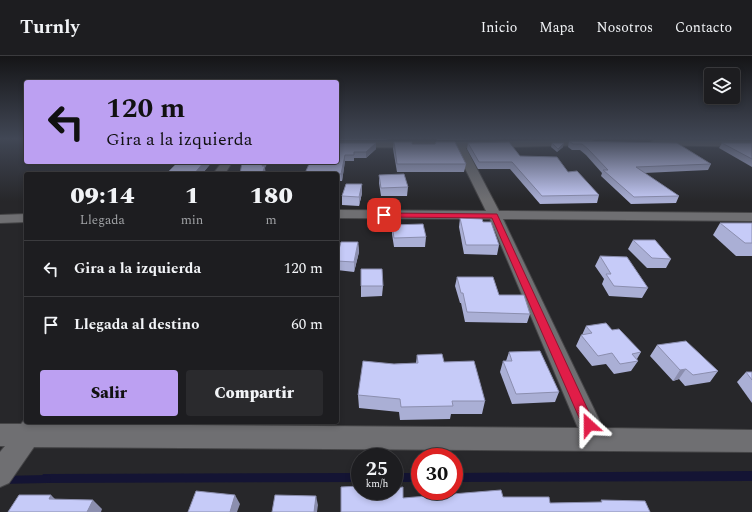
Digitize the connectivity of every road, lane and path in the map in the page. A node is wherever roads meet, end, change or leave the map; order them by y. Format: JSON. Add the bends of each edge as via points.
{"nodes":[{"id":1,"x":467,"y":159,"type":"edge"},
{"id":2,"x":339,"y":214,"type":"edge"},
{"id":3,"x":495,"y":216,"type":"junction"},
{"id":4,"x":752,"y":217,"type":"edge"},
{"id":5,"x":24,"y":218,"type":"edge"},
{"id":6,"x":0,"y":219,"type":"edge"},
{"id":7,"x":32,"y":428,"type":"edge"},
{"id":8,"x":0,"y":435,"type":"edge"},
{"id":9,"x":595,"y":439,"type":"junction"},
{"id":10,"x":752,"y":441,"type":"edge"},
{"id":11,"x":0,"y":474,"type":"edge"}],
"edges":[{"from":1,"to":3,"type":"street"},
{"from":2,"to":3,"type":"street"},
{"from":3,"to":4,"type":"street"},
{"from":3,"to":9,"type":"street"},
{"from":5,"to":6,"type":"street"},
{"from":7,"to":8,"type":"street"},
{"from":7,"to":9,"type":"street"},
{"from":7,"to":11,"type":"street"},
{"from":9,"to":10,"type":"street"}]}
